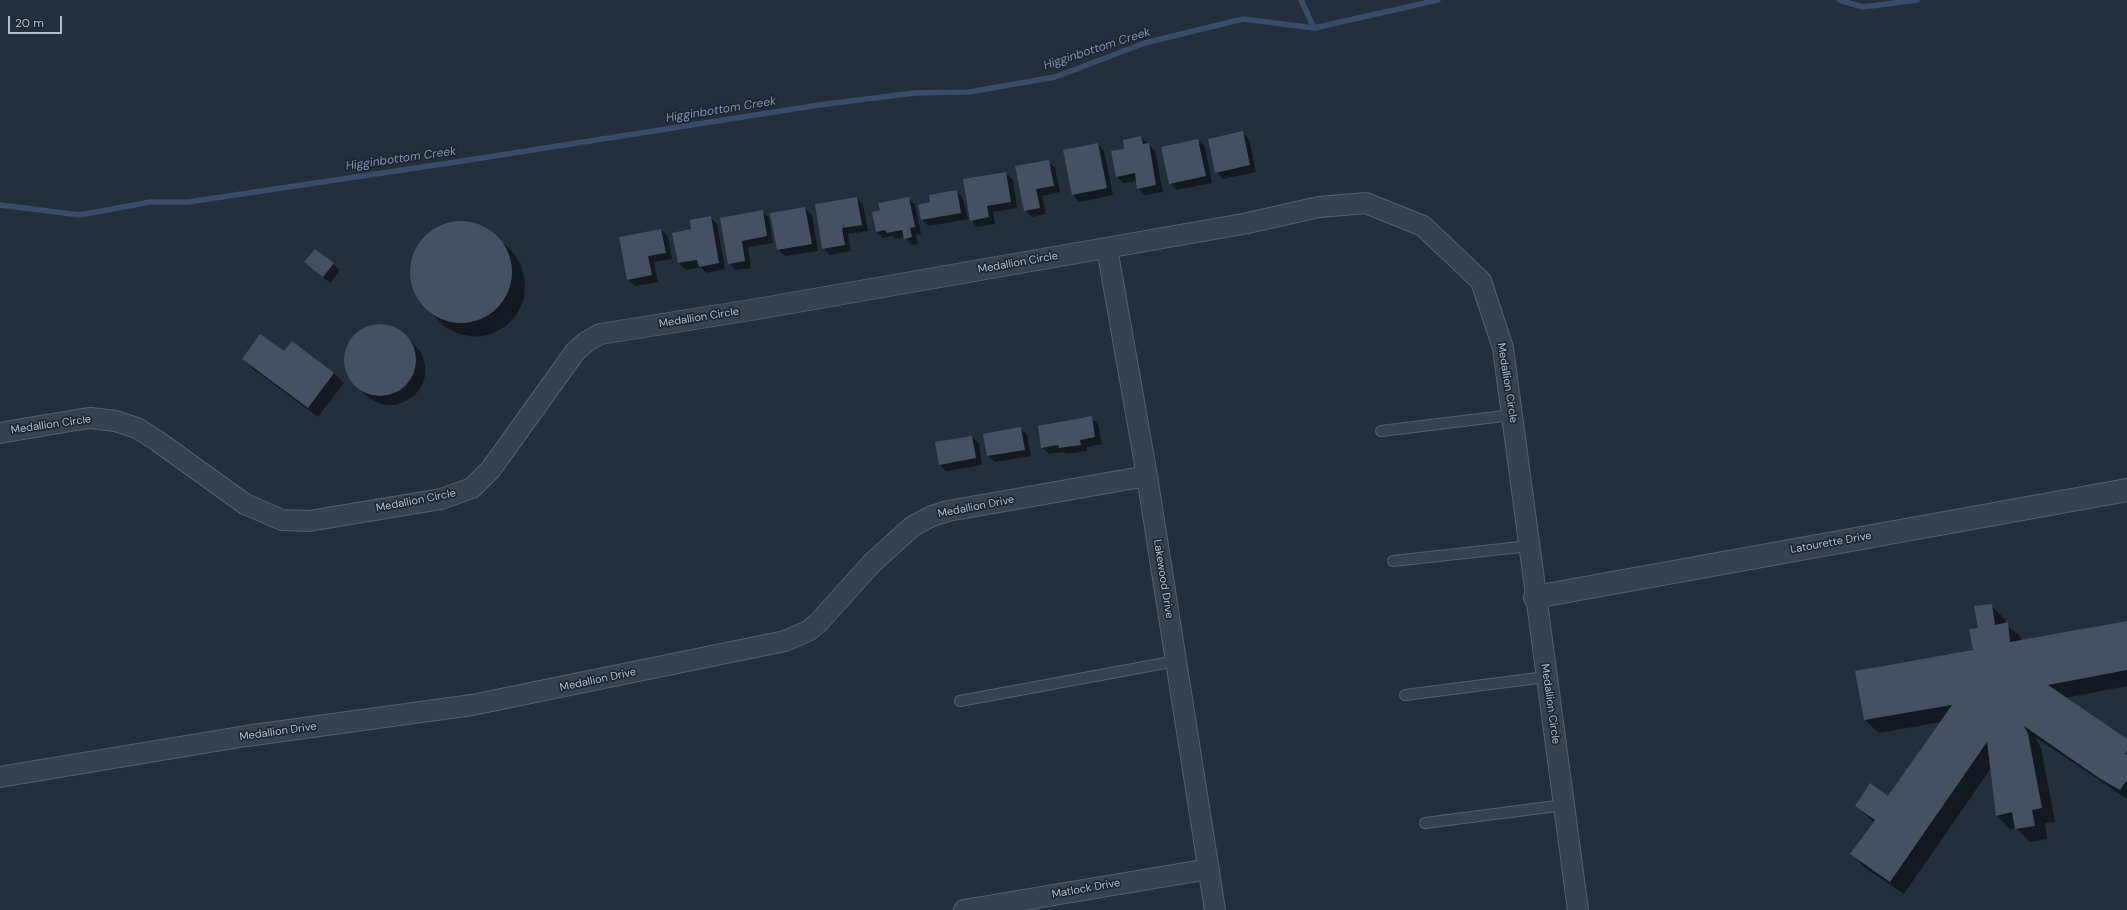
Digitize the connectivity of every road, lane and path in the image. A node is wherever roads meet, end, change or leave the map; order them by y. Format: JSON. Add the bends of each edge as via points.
{"nodes":[{"id":1,"x":1107,"y":248,"type":"junction"},
{"id":2,"x":1512,"y":415,"type":"junction"},
{"id":3,"x":1381,"y":431,"type":"dead end"},
{"id":4,"x":0,"y":433,"type":"edge"},
{"id":5,"x":1147,"y":476,"type":"junction"},
{"id":6,"x":2127,"y":490,"type":"edge"},
{"id":7,"x":1529,"y":546,"type":"junction"},
{"id":8,"x":1393,"y":561,"type":"dead end"},
{"id":9,"x":1535,"y":597,"type":"junction"},
{"id":10,"x":1176,"y":661,"type":"junction"},
{"id":11,"x":1546,"y":677,"type":"junction"},
{"id":12,"x":1405,"y":695,"type":"dead end"},
{"id":13,"x":960,"y":700,"type":"dead end"},
{"id":14,"x":0,"y":777,"type":"edge"},
{"id":15,"x":1564,"y":804,"type":"junction"},
{"id":16,"x":1425,"y":823,"type":"dead end"},
{"id":17,"x":1209,"y":869,"type":"junction"},
{"id":18,"x":964,"y":910,"type":"edge"},
{"id":19,"x":1215,"y":910,"type":"edge"},
{"id":20,"x":1578,"y":910,"type":"edge"}],
"edges":[{"from":1,"to":2,"type":"street","name":"Medallion Circle","via":[[1243,224],[1319,207],[1366,203],[1423,226],[1481,281],[1503,348]]},
{"from":1,"to":4,"type":"street","name":"Medallion Circle","via":[[600,334],[575,352],[491,469],[472,488],[441,499],[340,516],[309,521],[282,520],[264,514],[245,504],[137,428],[115,421],[91,418]]},
{"from":1,"to":5,"type":"street","name":"Lakewood Drive"},
{"from":2,"to":3,"type":"lane"},
{"from":2,"to":7,"type":"street","name":"Medallion Circle"},
{"from":5,"to":10,"type":"street","name":"Lakewood Drive"},
{"from":5,"to":14,"type":"street","name":"Medallion Drive","via":[[932,516],[913,526],[872,563],[818,623],[808,631],[785,641],[472,705],[246,736]]},
{"from":6,"to":9,"type":"street","name":"Latourette Drive"},
{"from":7,"to":8,"type":"lane"},
{"from":7,"to":9,"type":"street","name":"Medallion Circle"},
{"from":9,"to":11,"type":"street","name":"Medallion Circle"},
{"from":10,"to":13,"type":"lane"},
{"from":10,"to":17,"type":"street","name":"Lakewood Drive"},
{"from":11,"to":12,"type":"lane"},
{"from":11,"to":15,"type":"street","name":"Medallion Circle"},
{"from":15,"to":16,"type":"lane"},
{"from":15,"to":20,"type":"street","name":"Medallion Circle"},
{"from":17,"to":18,"type":"street","name":"Matlock Drive"},
{"from":17,"to":19,"type":"street","name":"Lakewood Drive"}]}
